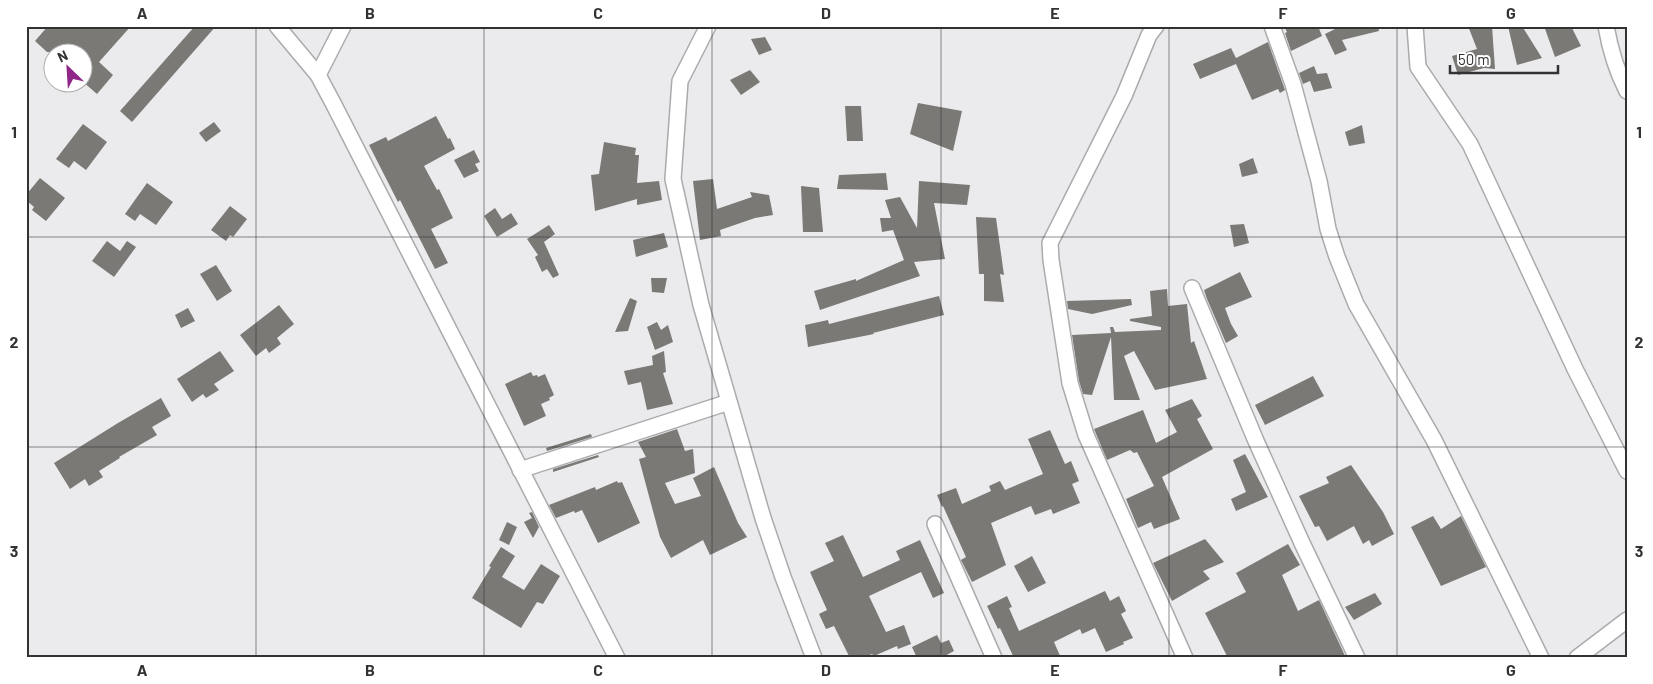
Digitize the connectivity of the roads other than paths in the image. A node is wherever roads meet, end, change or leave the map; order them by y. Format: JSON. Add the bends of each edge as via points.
{"nodes":[{"id":1,"x":277,"y":26,"type":"edge"},
{"id":2,"x":343,"y":26,"type":"edge"},
{"id":3,"x":708,"y":26,"type":"edge"},
{"id":4,"x":1156,"y":26,"type":"edge"},
{"id":5,"x":1272,"y":26,"type":"edge"},
{"id":6,"x":1415,"y":26,"type":"edge"},
{"id":7,"x":1606,"y":26,"type":"edge"},
{"id":8,"x":318,"y":75,"type":"junction"},
{"id":9,"x":1627,"y":91,"type":"edge"},
{"id":10,"x":1192,"y":288,"type":"dead end"},
{"id":11,"x":729,"y":402,"type":"junction"},
{"id":12,"x":520,"y":470,"type":"junction"},
{"id":13,"x":1627,"y":471,"type":"edge"},
{"id":14,"x":935,"y":524,"type":"dead end"},
{"id":15,"x":1627,"y":620,"type":"edge"},
{"id":16,"x":1595,"y":652,"type":"edge"},
{"id":17,"x":617,"y":658,"type":"edge"},
{"id":18,"x":814,"y":658,"type":"edge"},
{"id":19,"x":994,"y":658,"type":"edge"},
{"id":20,"x":1185,"y":658,"type":"edge"},
{"id":21,"x":1357,"y":658,"type":"edge"},
{"id":22,"x":1541,"y":658,"type":"edge"},
{"id":23,"x":1576,"y":658,"type":"edge"}],
"edges":[{"from":1,"to":8,"type":"street"},
{"from":2,"to":8,"type":"street"},
{"from":3,"to":11,"type":"street","via":[[680,81],[673,179],[702,305]]},
{"from":4,"to":20,"type":"street","via":[[1050,243],[1070,383],[1086,435]]},
{"from":5,"to":22,"type":"street","via":[[1293,84],[1319,181],[1328,229],[1356,304],[1434,440]]},
{"from":6,"to":13,"type":"street","via":[[1418,67],[1470,144],[1575,369]]},
{"from":7,"to":9,"type":"street","via":[[1618,74]]},
{"from":8,"to":12,"type":"street"},
{"from":10,"to":21,"type":"street","via":[[1282,500]]},
{"from":11,"to":12,"type":"street"},
{"from":11,"to":18,"type":"street","via":[[763,518]]},
{"from":12,"to":17,"type":"street"},
{"from":14,"to":19,"type":"street"},
{"from":15,"to":16,"type":"street"},
{"from":16,"to":23,"type":"street"}]}
